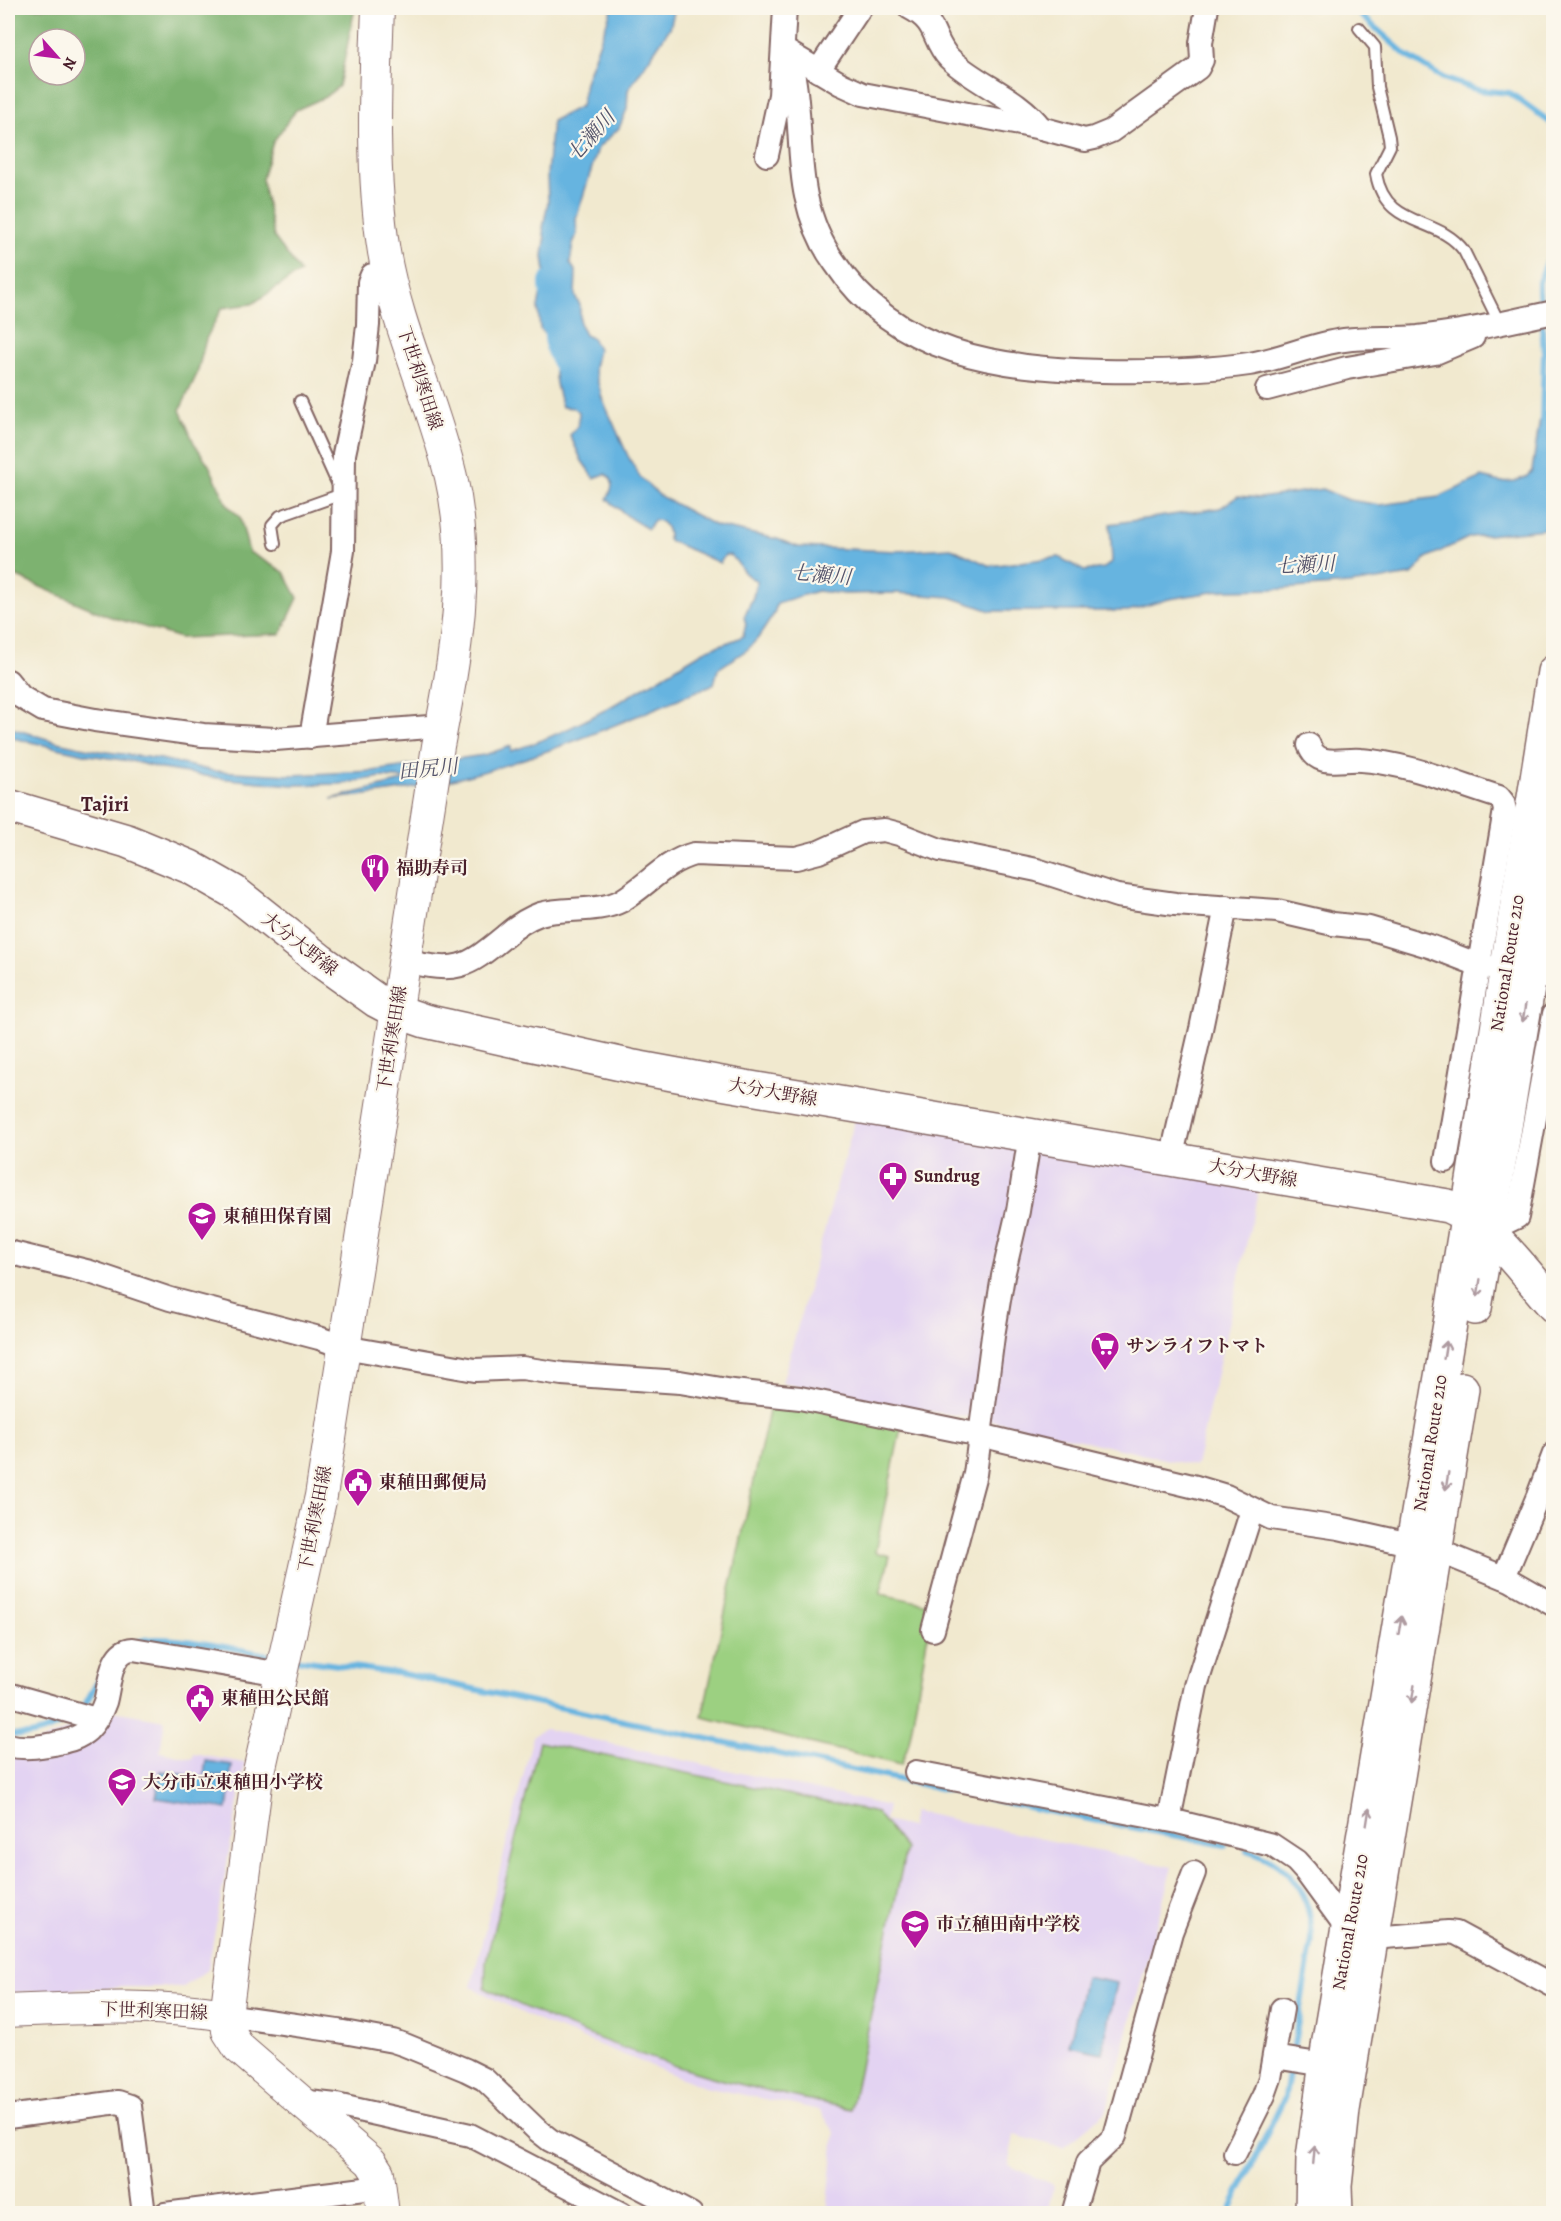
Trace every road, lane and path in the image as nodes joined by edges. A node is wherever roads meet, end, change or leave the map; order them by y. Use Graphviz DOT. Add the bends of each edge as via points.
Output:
graph roads {
  1 [pos="378,8"];
  2 [pos="785,8"];
  3 [pos="860,8"];
  4 [pos="910,8"];
  5 [pos="1207,8"];
  6 [pos="1359,28"];
  7 [pos="784,50"];
  8 [pos="818,71"];
  9 [pos="1041,128"];
  10 [pos="767,155"];
  11 [pos="388,272"];
  12 [pos="1554,312"];
  13 [pos="1494,326"];
  14 [pos="1268,389"];
  15 [pos="300,401"];
  16 [pos="342,494"];
  17 [pos="275,544"];
  18 [pos="1554,672"];
  19 [pos="8,681"];
  20 [pos="440,736"];
  21 [pos="311,737"];
  22 [pos="1309,745"];
  23 [pos="8,806"];
  24 [pos="1554,831"];
  25 [pos="1226,907"];
  26 [pos="405,961"];
  27 [pos="1517,972"];
  28 [pos="396,1011"];
  29 [pos="1554,1014"];
  30 [pos="1030,1135"];
  31 [pos="1171,1159"];
  32 [pos="1446,1161"];
  33 [pos="1477,1223"];
  34 [pos="8,1252"];
  35 [pos="1554,1306"];
  36 [pos="344,1347"];
  37 [pos="980,1435"];
  38 [pos="1552,1466"];
  39 [pos="1252,1510"];
  40 [pos="1425,1547"];
  41 [pos="1504,1577"];
  42 [pos="1554,1605"];
  43 [pos="933,1630"];
  44 [pos="281,1674"];
  45 [pos="8,1694"];
  46 [pos="96,1719"];
  47 [pos="8,1745"];
  48 [pos="916,1772"];
  49 [pos="1169,1820"];
  50 [pos="1194,1873"];
  51 [pos="1361,1935"];
  52 [pos="1554,1986"];
  53 [pos="1282,2008"];
  54 [pos="8,2011"];
  55 [pos="226,2015"];
  56 [pos="1298,2061"];
  57 [pos="300,2101"];
  58 [pos="8,2117"];
  59 [pos="1234,2153"];
  60 [pos="382,2200"];
  61 [pos="144,2214"];
  62 [pos="165,2214"];
  63 [pos="622,2214"];
  64 [pos="691,2214"];
  65 [pos="1073,2214"];
  66 [pos="1312,2214"];
  67 [pos="1336,2214"];
  1 -- 11 [label="main road, 下世利寒田線" via="375,162"];
  2 -- 7 [label="street"];
  3 -- 8 [label="street"];
  4 -- 9 [label="street" via="924,16 952,60 1016,103"];
  5 -- 9 [label="street" via="1202,60 1193,73 1111,131 1094,138 1074,138"];
  6 -- 13 [label="lane" via="1376,47 1377,87 1389,137 1390,146 1376,174 1383,196 1410,219 1457,242"];
  7 -- 8 [label="street"];
  7 -- 10 [label="street" via="780,95"];
  7 -- 13 [label="street" via="794,76 805,195 823,244 869,303 911,333 942,347 974,358 1025,367 1164,371 1265,361 1347,339 1416,337"];
  8 -- 9 [label="street" via="874,97"];
  11 -- 16 [label="street" via="372,275 369,282 366,341 344,454"];
  11 -- 20 [label="main road, 下世利寒田線" via="446,456 458,513 459,628"];
  12 -- 13 [label="street"];
  13 -- 14 [label="street" via="1435,353 1347,368"];
  15 -- 16 [label="lane"];
  16 -- 17 [label="lane" via="280,516 272,525"];
  16 -- 21 [label="street" via="343,551"];
  18 -- 27 [label="main road, National Route 210"];
  19 -- 21 [label="street" via="26,700 55,713 232,738"];
  20 -- 21 [label="street"];
  20 -- 26 [label="main road, 下世利寒田線"];
  22 -- 27 [label="street" via="1312,754 1330,761 1392,765 1499,796 1505,810"];
  23 -- 28 [label="main road, 大分大野線" via="156,851 213,879 359,989"];
  24 -- 27 [label="main road, National Route 210"];
  25 -- 26 [label="street" via="1117,896 1037,870 951,853 899,834 874,830 796,858 701,854 684,857 620,901 600,908 554,911 532,917 466,965 436,967"];
  25 -- 27 [label="street" via="1277,911 1377,930"];
  25 -- 31 [label="street"];
  26 -- 28 [label="main road, 下世利寒田線"];
  27 -- 32 [label="street"];
  27 -- 33 [label="main road, National Route 210"];
  28 -- 30 [label="main road, 大分大野線" via="442,1026 634,1067"];
  28 -- 36 [label="main road, 下世利寒田線"];
  29 -- 33 [label="street" via="1517,1217"];
  30 -- 31 [label="main road, 大分大野線"];
  30 -- 37 [label="street" via="1003,1276"];
  31 -- 33 [label="main road, 大分大野線" via="1448,1206"];
  33 -- 35 [label="main road, 大分大野線"];
  33 -- 40 [label="main road, National Route 210"];
  34 -- 36 [label="street" via="90,1272 170,1299"];
  36 -- 37 [label="street" via="475,1370 522,1368 784,1396"];
  36 -- 44 [label="main road, 下世利寒田線" via="321,1497"];
  37 -- 39 [label="street" via="1196,1487 1226,1496"];
  37 -- 43 [label="street" via="975,1474"];
  38 -- 41 [label="street"];
  39 -- 40 [label="street" via="1281,1521 1339,1528"];
  39 -- 49 [label="street" via="1196,1686"];
  40 -- 41 [label="street"];
  40 -- 51 [label="main road, National Route 210"];
  41 -- 42 [label="street"];
  44 -- 46 [label="street" via="125,1649 118,1655"];
  44 -- 55 [label="main road, 下世利寒田線" via="256,1785"];
  45 -- 46 [label="street"];
  46 -- 47 [label="street" via="82,1734 67,1741 31,1748"];
  48 -- 49 [label="street"];
  49 -- 51 [label="street" via="1258,1841 1284,1853 1296,1861"];
  50 -- 65 [label="street" via="1171,1932 1116,2132 1088,2162"];
  51 -- 52 [label="street" via="1456,1933"];
  51 -- 56 [label="main road, National Route 210"];
  51 -- 67 [label="main road, National Route 210" via="1335,2186"];
  53 -- 56 [label="street"];
  54 -- 55 [label="main road, 下世利寒田線" via="157,2008"];
  55 -- 57 [label="main road" via="228,2031 239,2048"];
  55 -- 64 [label="street" via="393,2041 466,2070 484,2079 550,2140"];
  56 -- 59 [label="street" via="1264,2095"];
  66 -- 56 [label="main road, National Route 210, one-way" via="1313,2158"];
  57 -- 60 [label="main road" via="371,2162 378,2172"];
  57 -- 63 [label="street" via="336,2105 470,2135"];
  58 -- 61 [label="street" via="118,2102 130,2106"];
  60 -- 62 [label="street"];
}
